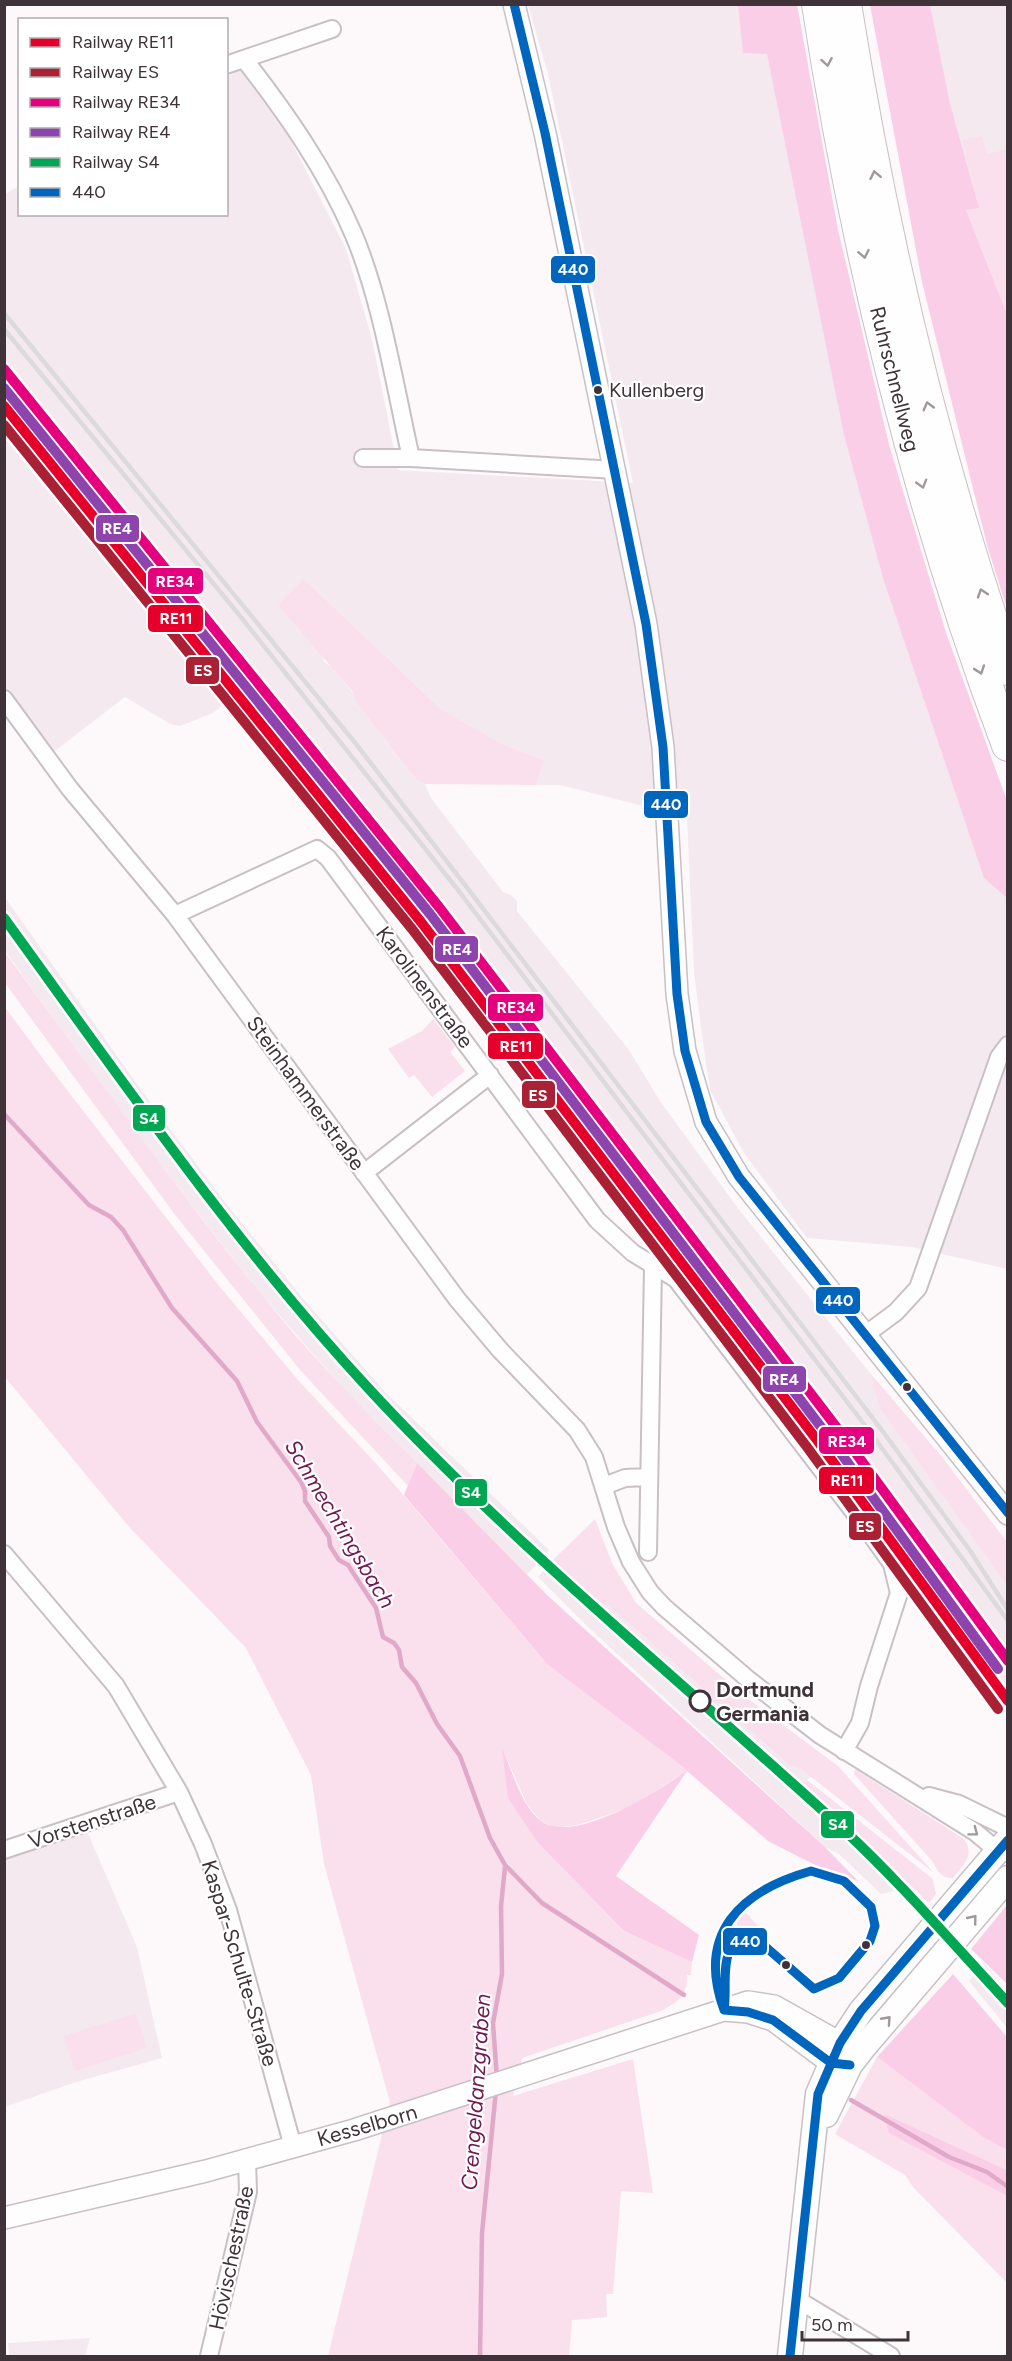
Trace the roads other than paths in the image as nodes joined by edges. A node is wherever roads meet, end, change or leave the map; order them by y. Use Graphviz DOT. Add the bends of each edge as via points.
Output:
graph roads {
  1 [pos="514,4"];
  2 [pos="818,4"];
  3 [pos="845,4"];
  4 [pos="332,29"];
  5 [pos="244,59"];
  6 [pos="228,64"];
  7 [pos="363,458"];
  8 [pos="411,458"];
  9 [pos="616,470"];
  10 [pos="1008,669"];
  11 [pos="4,699"];
  12 [pos="1008,745"];
  13 [pos="175,915"];
  14 [pos="1008,1045"];
  15 [pos="490,1075"];
  16 [pos="364,1173"];
  17 [pos="653,1266"];
  18 [pos="865,1335"];
  19 [pos="648,1477"];
  20 [pos="604,1486"];
  21 [pos="1008,1514"];
  22 [pos="648,1552"];
  23 [pos="4,1554"];
  24 [pos="844,1751"];
  25 [pos="179,1792"];
  26 [pos="914,1792"];
  27 [pos="1008,1828"];
  28 [pos="1004,1848"];
  29 [pos="4,1850"];
  30 [pos="1008,1878"];
  31 [pos="840,2057"];
  32 [pos="293,2146"];
  33 [pos="247,2160"];
  34 [pos="4,2218"];
  35 [pos="795,2298"];
  36 [pos="209,2356"];
  37 [pos="790,2356"];
  38 [pos="891,2356"];
  1 -- 9 [label="street"];
  2 -- 12 [label="highway, Ruhrschnellweg, one-way" via="850,184 898,398 943,558"];
  10 -- 3 [label="highway, Ruhrschnellweg, one-way" via="963,532 915,354 875,177"];
  4 -- 5 [label="street"];
  5 -- 6 [label="street"];
  5 -- 8 [label="street" via="294,125 353,233 370,281"];
  7 -- 8 [label="street"];
  8 -- 9 [label="street"];
  9 -- 18 [label="street" via="656,686 667,794 677,994 683,1043 696,1095 721,1151 739,1177"];
  11 -- 13 [label="street, Steinhammerstraße" via="70,789"];
  13 -- 15 [label="street, Karolinenstraße" via="317,849 335,867"];
  13 -- 16 [label="street, Steinhammerstraße"];
  14 -- 18 [label="street" via="999,1058 918,1288 896,1312"];
  15 -- 16 [label="street"];
  15 -- 17 [label="street, Karolinenstraße" via="597,1220"];
  16 -- 20 [label="street, Steinhammerstraße" via="457,1299 577,1430 594,1457"];
  17 -- 19 [label="street"];
  17 -- 24 [label="street, Karolinenstraße" via="676,1279 892,1564 898,1584 897,1601 860,1723"];
  18 -- 21 [label="street"];
  19 -- 20 [label="street" via="625,1478"];
  19 -- 22 [label="street"];
  20 -- 24 [label="street, Steinhammerstraße" via="623,1546 650,1592 749,1680"];
  23 -- 25 [label="street, Kaspar-Schulte-Straße" via="116,1686"];
  24 -- 26 [label="street, Steinhammerstraße"];
  25 -- 29 [label="street, Vorstenstraße"];
  25 -- 32 [label="street, Kaspar-Schulte-Straße" via="228,1910"];
  26 -- 27 [label="street, Steinhammerstraße" via="958,1804"];
  26 -- 28 [label="street, Steinhammerstraße, one-way"];
  28 -- 31 [label="main road" via="861,2011"];
  31 -- 30 [label="main road, one-way"];
  31 -- 32 [label="street, Kesselborn" via="790,2014 761,2002 748,2002 477,2092"];
  31 -- 35 [label="main road" via="814,2142"];
  32 -- 33 [label="street, Kesselborn"];
  33 -- 34 [label="street, Kesselborn"];
  33 -- 36 [label="street, Hövischestraße" via="248,2192"];
  35 -- 37 [label="main road"];
  35 -- 38 [label="street"];
}
